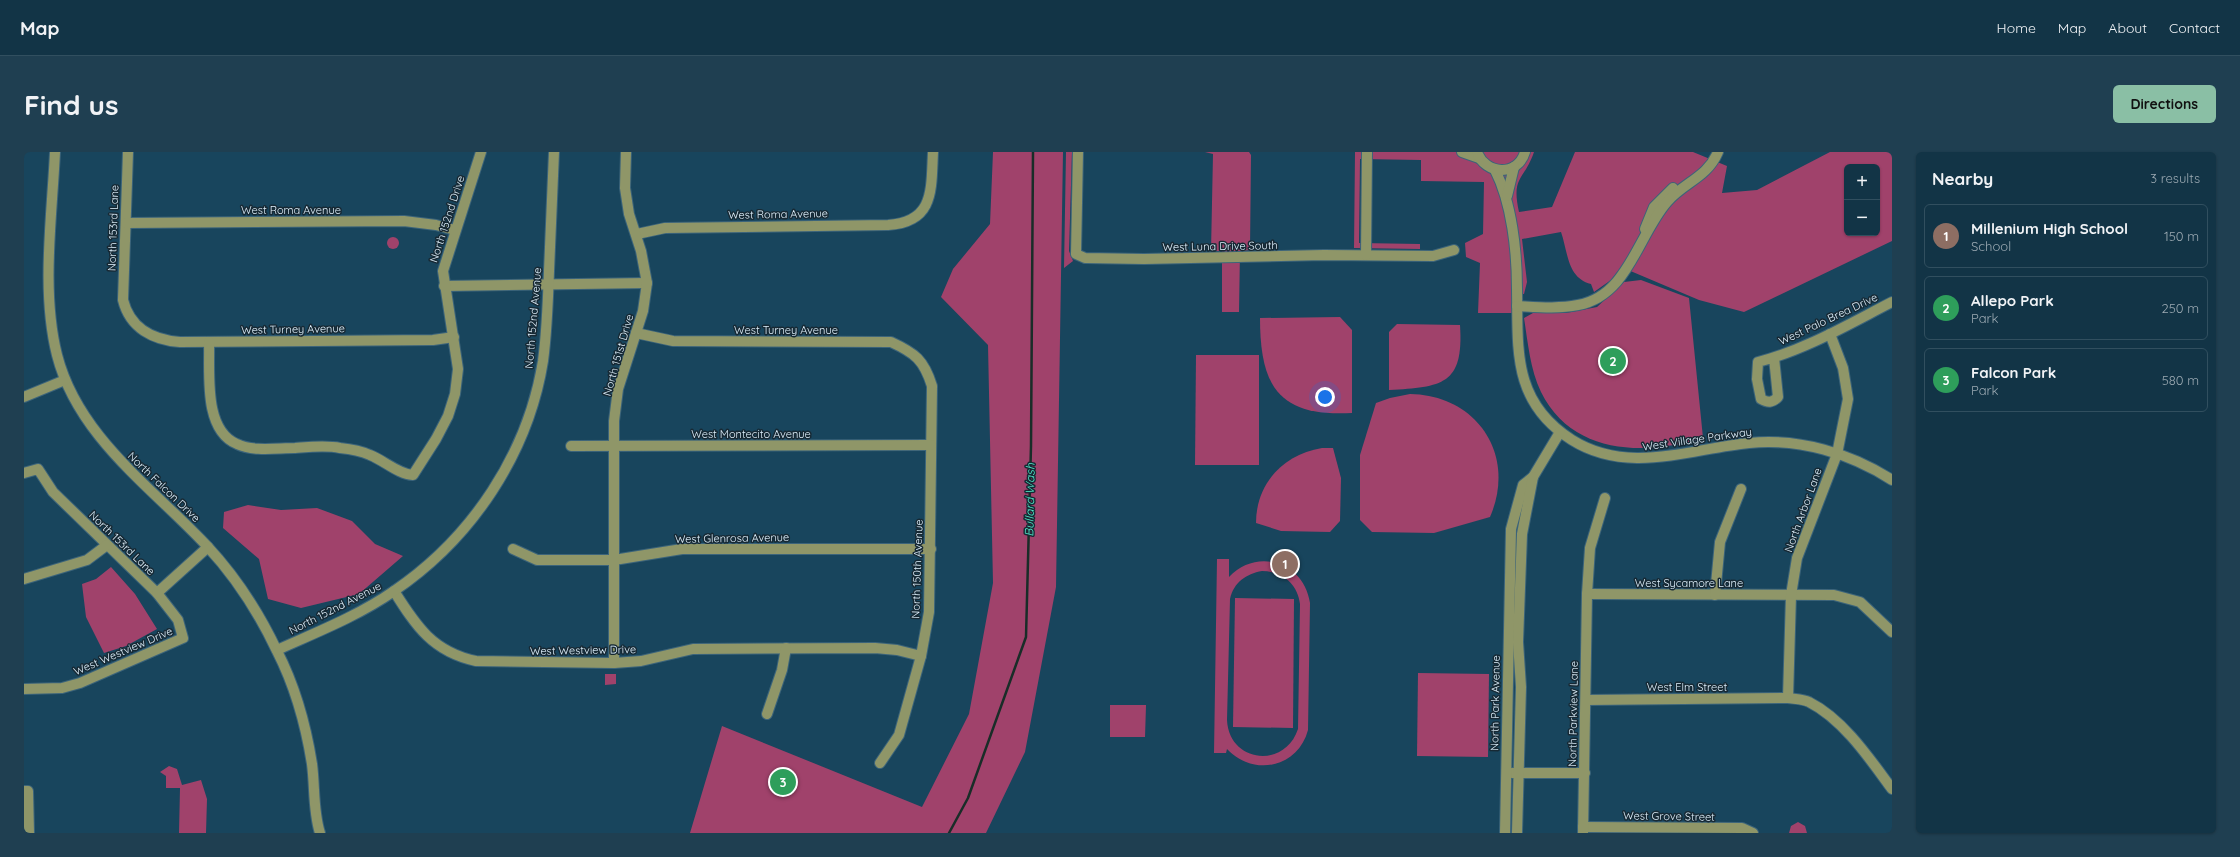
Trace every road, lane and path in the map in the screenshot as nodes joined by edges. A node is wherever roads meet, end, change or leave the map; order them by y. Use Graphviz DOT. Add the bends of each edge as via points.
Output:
graph roads {
  1 [pos="55,152"];
  2 [pos="128,152"];
  3 [pos="481,152"];
  4 [pos="554,152"];
  5 [pos="626,152"];
  6 [pos="933,152"];
  7 [pos="1078,152"];
  8 [pos="1367,152"];
  9 [pos="1462,152"];
  10 [pos="1525,152"];
  11 [pos="1718,152"];
  12 [pos="1478,155"];
  13 [pos="1514,167"];
  14 [pos="1495,170"];
  15 [pos="1507,198"];
  16 [pos="126,224"];
  17 [pos="455,230"];
  18 [pos="637,234"];
  19 [pos="1454,250"];
  20 [pos="1366,255"];
  21 [pos="647,284"];
  22 [pos="548,285"];
  23 [pos="444,286"];
  24 [pos="1892,302"];
  25 [pos="1517,306"];
  26 [pos="136,325"];
  27 [pos="636,333"];
  28 [pos="1830,334"];
  29 [pos="454,337"];
  30 [pos="209,342"];
  31 [pos="1774,358"];
  32 [pos="926,368"];
  33 [pos="65,380"];
  34 [pos="24,397"];
  35 [pos="1560,432"];
  36 [pos="931,445"];
  37 [pos="571,446"];
  38 [pos="614,446"];
  39 [pos="1836,454"];
  40 [pos="24,473"];
  41 [pos="1533,476"];
  42 [pos="1892,480"];
  43 [pos="1741,489"];
  44 [pos="1605,498"];
  45 [pos="107,544"];
  46 [pos="208,547"];
  47 [pos="514,549"];
  48 [pos="931,549"];
  49 [pos="614,560"];
  50 [pos="1510,572"];
  51 [pos="1521,573"];
  52 [pos="24,579"];
  53 [pos="394,591"];
  54 [pos="157,593"];
  55 [pos="1587,594"];
  56 [pos="1715,595"];
  57 [pos="1791,595"];
  58 [pos="1892,632"];
  59 [pos="183,638"];
  60 [pos="786,648"];
  61 [pos="277,650"];
  62 [pos="921,656"];
  63 [pos="614,663"];
  64 [pos="24,689"];
  65 [pos="1788,698"];
  66 [pos="1586,700"];
  67 [pos="767,714"];
  68 [pos="880,763"];
  69 [pos="1506,773"];
  70 [pos="1518,773"];
  71 [pos="1585,773"];
  72 [pos="1892,789"];
  73 [pos="26,791"];
  74 [pos="317,830"];
  75 [pos="1583,830"];
  76 [pos="29,833"];
  77 [pos="1505,833"];
  78 [pos="1517,833"];
  79 [pos="1753,833"];
  1 -- 33 [label="street, North Falcon Drive" via="49,296 54,340"];
  2 -- 16 [label="street, North 153rd Lane"];
  3 -- 17 [label="street, North 152nd Drive"];
  4 -- 22 [label="street, North 152nd Avenue"];
  5 -- 18 [label="street, North 151st Drive" via="625,188 629,214"];
  6 -- 18 [label="street, West Roma Avenue" via="928,204 909,222 888,225 664,228"];
  7 -- 20 [label="street, West Luna Drive South" via="1076,254 1085,258"];
  8 -- 20 [label="street"];
  9 -- 12 [label="street"];
  10 -- 13 [label="street"];
  11 -- 25 [label="street" via="1708,170 1692,181 1670,190 1645,224 1644,235 1620,278 1609,290 1587,303 1571,306"];
  12 -- 14 [label="street" via="1488,168"];
  13 -- 14 [label="street" via="1502,171"];
  13 -- 15 [label="street, West Village Parkway"];
  14 -- 15 [label="street, West Village Parkway"];
  15 -- 25 [label="street, West Village Parkway" via="1517,271"];
  16 -- 17 [label="street, West Roma Avenue" via="404,221"];
  16 -- 26 [label="street, North 153rd Lane" via="123,300 126,311"];
  17 -- 23 [label="street, North 152nd Drive" via="443,271"];
  18 -- 21 [label="street, North 151st Drive"];
  19 -- 20 [label="street, West Luna Drive South" via="1433,256"];
  21 -- 22 [label="street"];
  21 -- 27 [label="street, North 151st Drive" via="643,311"];
  22 -- 23 [label="street"];
  22 -- 53 [label="street, North 152nd Avenue" via="547,325 540,376 524,427 504,472 471,521 449,546 429,565"];
  23 -- 29 [label="street, North 152nd Drive"];
  24 -- 28 [label="street, West Palo Brea Drive"];
  25 -- 35 [label="street, West Village Parkway" via="1518,354 1522,377 1542,413"];
  26 -- 30 [label="street, West Turney Avenue" via="162,340"];
  27 -- 32 [label="street, West Turney Avenue" via="673,341 891,342 912,351"];
  27 -- 38 [label="street, North 151st Drive" via="618,389"];
  28 -- 31 [label="street, West Palo Brea Drive"];
  28 -- 39 [label="street, North Arbor Lane" via="1843,368 1848,399"];
  29 -- 30 [label="street, West Turney Avenue" via="433,340"];
  29 -- 30 [label="street, North 152nd Drive" via="458,369 455,394 448,416 413,475 402,474 394,466 369,454 339,447 253,448 237,444 223,434 214,419"];
  32 -- 36 [label="street, North 150th Avenue" via="932,386"];
  33 -- 34 [label="street"];
  33 -- 46 [label="street, North Falcon Drive" via="85,418 99,437"];
  35 -- 39 [label="street, West Village Parkway" via="1595,451 1634,459 1658,458 1760,442 1798,444"];
  35 -- 41 [label="street, North Park Avenue"];
  36 -- 38 [label="street, West Montecito Avenue"];
  36 -- 48 [label="street, North 150th Avenue"];
  37 -- 38 [label="street, West Montecito Avenue"];
  38 -- 49 [label="street, North 151st Drive"];
  39 -- 42 [label="street, West Village Parkway" via="1871,468"];
  39 -- 57 [label="street, North Arbor Lane" via="1797,558"];
  40 -- 45 [label="street, North 153rd Lane" via="38,469 53,492"];
  41 -- 50 [label="street, North Park Avenue" via="1523,485 1513,518"];
  41 -- 51 [label="street, North Park Avenue" via="1522,534"];
  43 -- 56 [label="street" via="1720,542"];
  44 -- 55 [label="street, North Parkview Lane" via="1590,548"];
  45 -- 52 [label="street" via="87,560"];
  45 -- 54 [label="street, North 153rd Lane"];
  46 -- 54 [label="street"];
  46 -- 61 [label="street, North Falcon Drive" via="247,598"];
  47 -- 49 [label="street, West Glenrosa Avenue" via="537,560"];
  48 -- 49 [label="street, West Glenrosa Avenue" via="682,549"];
  48 -- 62 [label="street, North 150th Avenue" via="929,612"];
  49 -- 63 [label="street, North 151st Drive"];
  50 -- 51 [label="street"];
  50 -- 69 [label="street, North Park Avenue"];
  51 -- 70 [label="street, North Park Avenue"];
  53 -- 61 [label="street, North 152nd Avenue" via="340,622"];
  53 -- 63 [label="street, West Westview Drive" via="428,637 441,649 464,659 488,662"];
  54 -- 59 [label="street, North 153rd Lane" via="178,620"];
  55 -- 56 [label="street, West Sycamore Lane"];
  55 -- 66 [label="street, North Parkview Lane"];
  56 -- 57 [label="street, West Sycamore Lane"];
  57 -- 58 [label="street, West Sycamore Lane" via="1834,595 1860,602"];
  57 -- 65 [label="street, North Arbor Lane"];
  59 -- 64 [label="street, West Westview Drive" via="80,684 62,688"];
  60 -- 62 [label="street, West Westview Drive" via="887,648"];
  60 -- 63 [label="street, West Westview Drive" via="693,649 641,661"];
  60 -- 67 [label="street" via="782,670"];
  61 -- 74 [label="street, North Falcon Drive" via="295,694 307,739"];
  62 -- 68 [label="street, North 150th Avenue" via="899,734"];
  65 -- 66 [label="street, West Elm Street"];
  65 -- 72 [label="street, West Elm Street" via="1808,701 1828,714 1864,750"];
  66 -- 71 [label="street, North Parkview Lane"];
  69 -- 70 [label="street"];
  69 -- 77 [label="street, North Park Avenue"];
  70 -- 71 [label="street"];
  70 -- 78 [label="street, North Park Avenue"];
  71 -- 75 [label="street, North Parkview Lane"];
  73 -- 76 [label="street"];
  75 -- 79 [label="street, West Grove Street" via="1742,828"];
}
